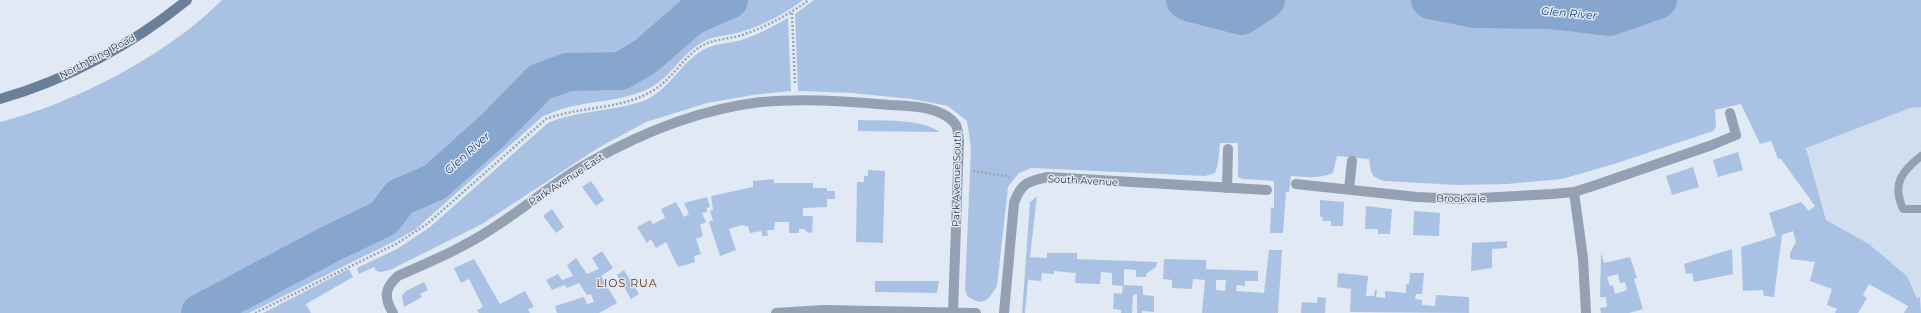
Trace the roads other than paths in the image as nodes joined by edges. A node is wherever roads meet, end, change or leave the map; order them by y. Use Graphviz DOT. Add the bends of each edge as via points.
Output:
graph roads {
  1 [pos="187,0"];
  2 [pos="0,98"];
  3 [pos="859,102"];
  4 [pos="1730,112"];
  5 [pos="1228,149"];
  6 [pos="1921,156"];
  7 [pos="1352,161"];
  8 [pos="1296,184"];
  9 [pos="1227,188"];
  10 [pos="1349,189"];
  11 [pos="1267,190"];
  12 [pos="1574,192"];
  13 [pos="1921,209"];
  14 [pos="797,312"];
  15 [pos="953,312"];
  16 [pos="393,313"];
  17 [pos="776,313"];
  18 [pos="976,313"];
  19 [pos="1004,313"];
  20 [pos="1586,313"];
  1 -- 2 [label="main road, North Ring Road" via="146,30 104,55 46,83"];
  3 -- 15 [label="street, Park Avenue South" via="940,112 957,126 959,140"];
  3 -- 16 [label="street, Park Avenue East" via="761,102 722,109 671,124 630,141 587,164 490,230 398,276 386,291 386,299"];
  4 -- 12 [label="street, Brookvale" via="1736,135"];
  5 -- 9 [label="street"];
  6 -- 13 [label="lane" via="1906,168 1899,183 1898,197 1903,209"];
  7 -- 10 [label="street"];
  8 -- 10 [label="street, Brookvale"];
  9 -- 11 [label="street, South Avenue"];
  9 -- 19 [label="street, South Avenue" via="1048,177 1032,180 1018,192 1014,203"];
  10 -- 12 [label="street, Brookvale" via="1462,199"];
  12 -- 20 [label="street" via="1583,258"];
  14 -- 15 [label="street"];
  14 -- 17 [label="street"];
  15 -- 18 [label="street"];
}
